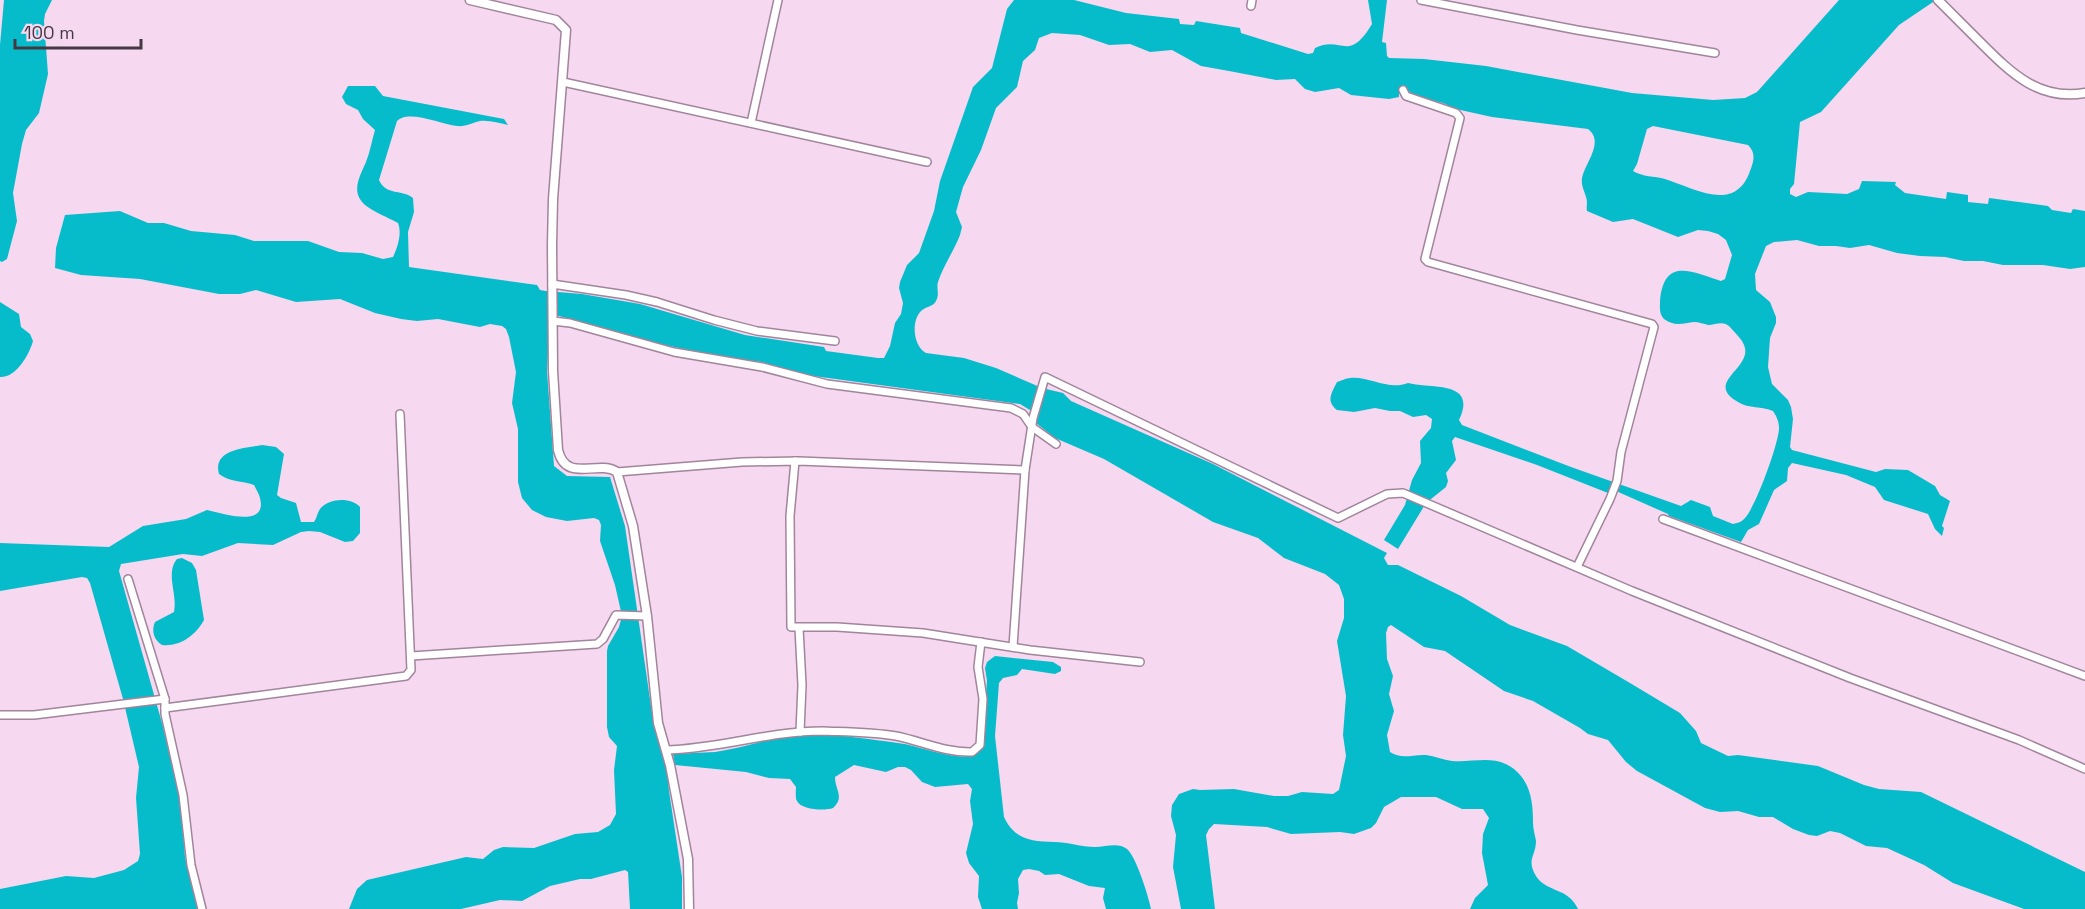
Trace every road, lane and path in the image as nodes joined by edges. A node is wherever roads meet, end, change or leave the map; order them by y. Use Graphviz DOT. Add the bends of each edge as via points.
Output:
graph roads {
  1 [pos="470,0"];
  2 [pos="778,0"];
  3 [pos="1421,0"];
  4 [pos="1939,1"];
  5 [pos="1715,53"];
  6 [pos="563,82"];
  7 [pos="1403,90"];
  8 [pos="2085,93"];
  9 [pos="752,123"];
  10 [pos="927,162"];
  11 [pos="552,285"];
  12 [pos="553,319"];
  13 [pos="835,341"];
  14 [pos="400,414"];
  15 [pos="1032,427"];
  16 [pos="1056,444"];
  17 [pos="795,461"];
  18 [pos="1025,470"];
  19 [pos="617,472"];
  20 [pos="1663,519"];
  21 [pos="1577,567"];
  22 [pos="128,579"];
  23 [pos="645,616"];
  24 [pos="799,628"];
  25 [pos="981,642"];
  26 [pos="1013,647"];
  27 [pos="411,656"];
  28 [pos="1140,662"];
  29 [pos="2085,676"];
  30 [pos="161,699"];
  31 [pos="165,708"];
  32 [pos="0,715"];
  33 [pos="800,732"];
  34 [pos="666,750"];
  35 [pos="2085,769"];
  36 [pos="202,909"];
  37 [pos="689,909"];
  1 -- 6 [label="street" via="562,24 566,33"];
  2 -- 9 [label="street"];
  3 -- 5 [label="street"];
  4 -- 8 [label="street" via="2010,72 2053,92"];
  6 -- 9 [label="street"];
  6 -- 11 [label="street" via="553,199"];
  7 -- 21 [label="street" via="1406,96 1456,113 1460,118 1425,259 1428,262 1547,293 1654,327 1617,481"];
  9 -- 10 [label="street"];
  11 -- 12 [label="street"];
  11 -- 13 [label="street" via="626,295 757,331"];
  12 -- 15 [label="street" via="684,354 762,367 827,384 1011,408 1023,414"];
  12 -- 19 [label="street" via="560,457 572,468"];
  14 -- 27 [label="street"];
  15 -- 16 [label="street"];
  15 -- 18 [label="street"];
  15 -- 21 [label="street" via="1045,377 1338,518 1387,494 1409,495"];
  17 -- 18 [label="street"];
  17 -- 19 [label="street"];
  17 -- 24 [label="street" via="790,516 791,627"];
  18 -- 26 [label="street"];
  19 -- 23 [label="street" via="633,526"];
  20 -- 29 [label="street"];
  21 -- 35 [label="street"];
  22 -- 30 [label="street"];
  23 -- 27 [label="street" via="616,615 597,644"];
  23 -- 34 [label="street" via="658,723"];
  24 -- 25 [label="street" via="881,629"];
  24 -- 33 [label="street"];
  25 -- 26 [label="street"];
  25 -- 33 [label="street" via="978,667 983,699 980,745 975,751 947,750 884,735"];
  26 -- 28 [label="street"];
  27 -- 31 [label="street" via="411,670 406,676"];
  30 -- 31 [label="street"];
  30 -- 32 [label="street" via="34,715"];
  31 -- 36 [label="street"];
  33 -- 34 [label="street" via="711,747"];
  34 -- 37 [label="street" via="688,859"];
}
